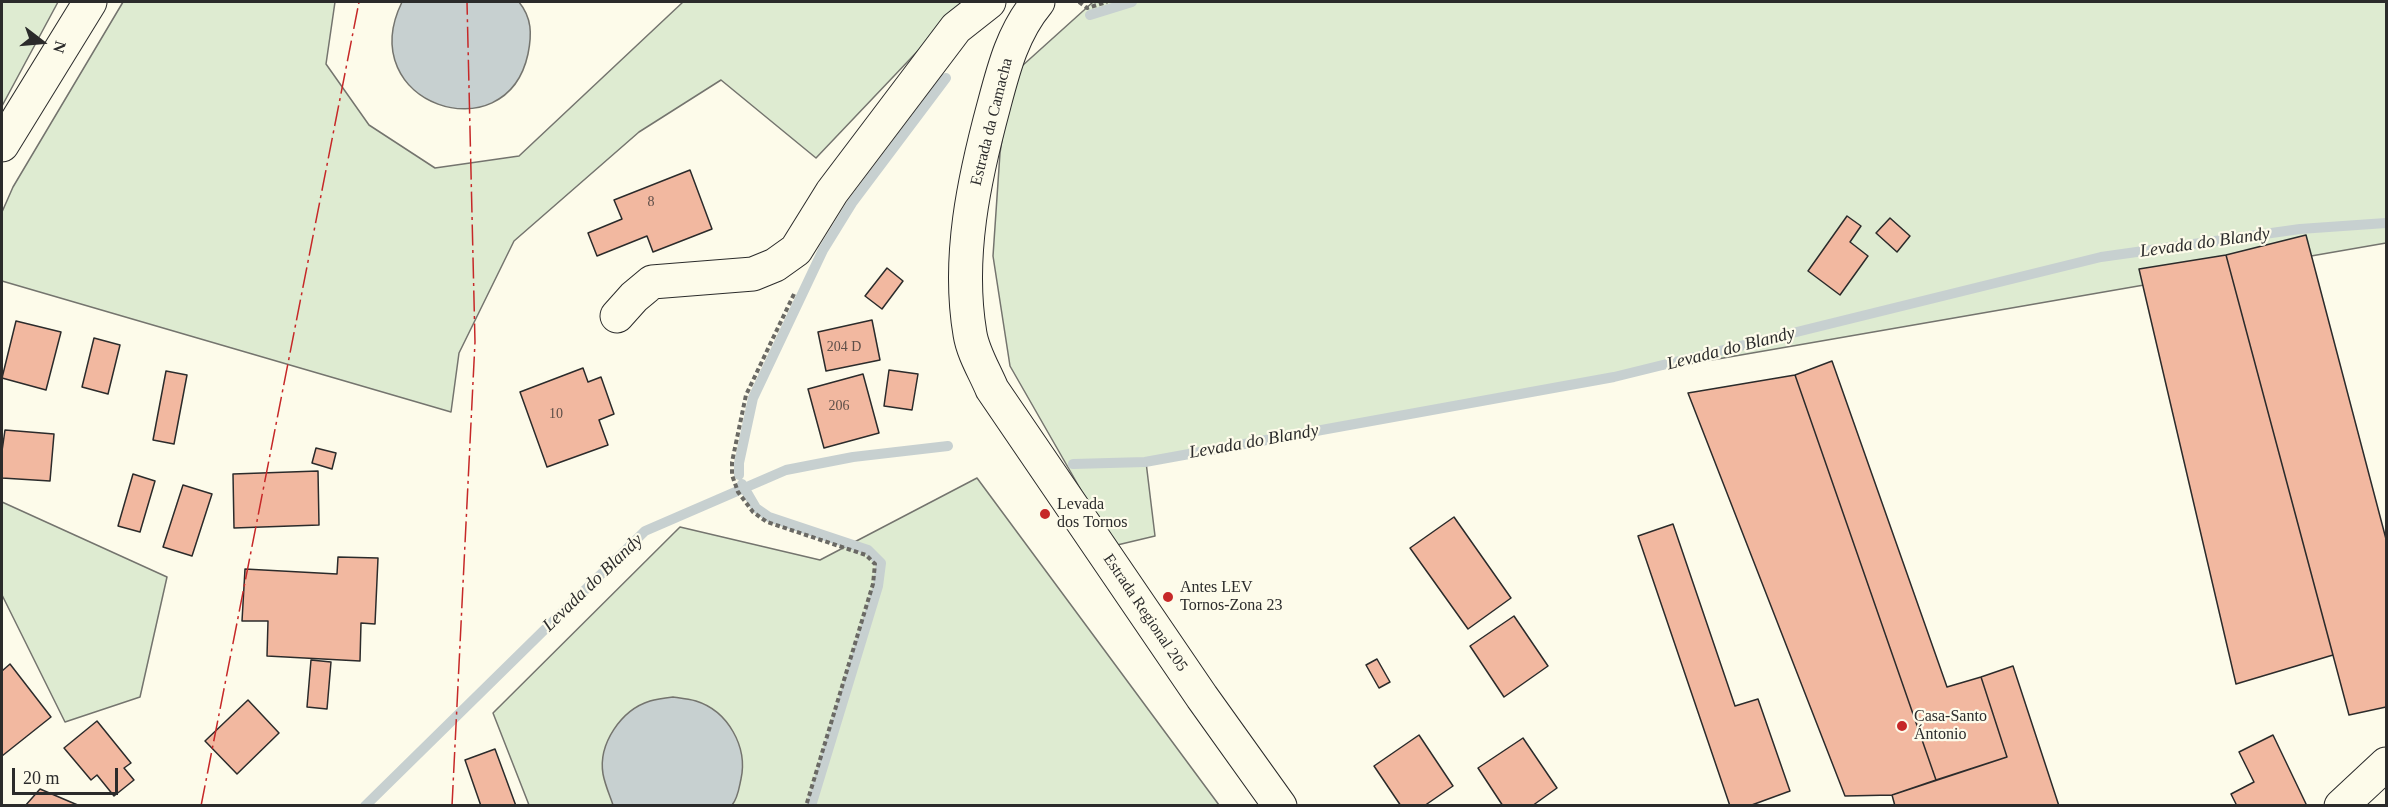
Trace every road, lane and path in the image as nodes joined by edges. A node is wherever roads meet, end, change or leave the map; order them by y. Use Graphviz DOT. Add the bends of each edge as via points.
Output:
graph roads {
  1 [pos="90,2"];
  2 [pos="989,2"];
  3 [pos="1038,2"];
  4 [pos="1079,2"];
  5 [pos="1107,2"];
  6 [pos="2,145"];
  7 [pos="796,250"];
  8 [pos="617,316"];
  9 [pos="992,389"];
  10 [pos="2386,764"];
  11 [pos="806,806"];
  12 [pos="1280,806"];
  13 [pos="2341,806"];
  1 -- 6 [label="main road"];
  2 -- 7 [label="main road" via="956,28 832,192"];
  3 -- 9 [label="main road, Estrada da Camacha" via="1025,17 1007,55 980,154 967,240 965,290 970,337"];
  4 -- 5 [label="path" via="1087,8"];
  7 -- 8 [label="main road" via="753,274 652,282"];
  7 -- 11 [label="path" via="802,278 746,395 732,475 738,492 766,522 866,555 875,564 873,584"];
  9 -- 12 [label="main road, Estrada Regional 205"];
  10 -- 13 [label="main road"];
}
